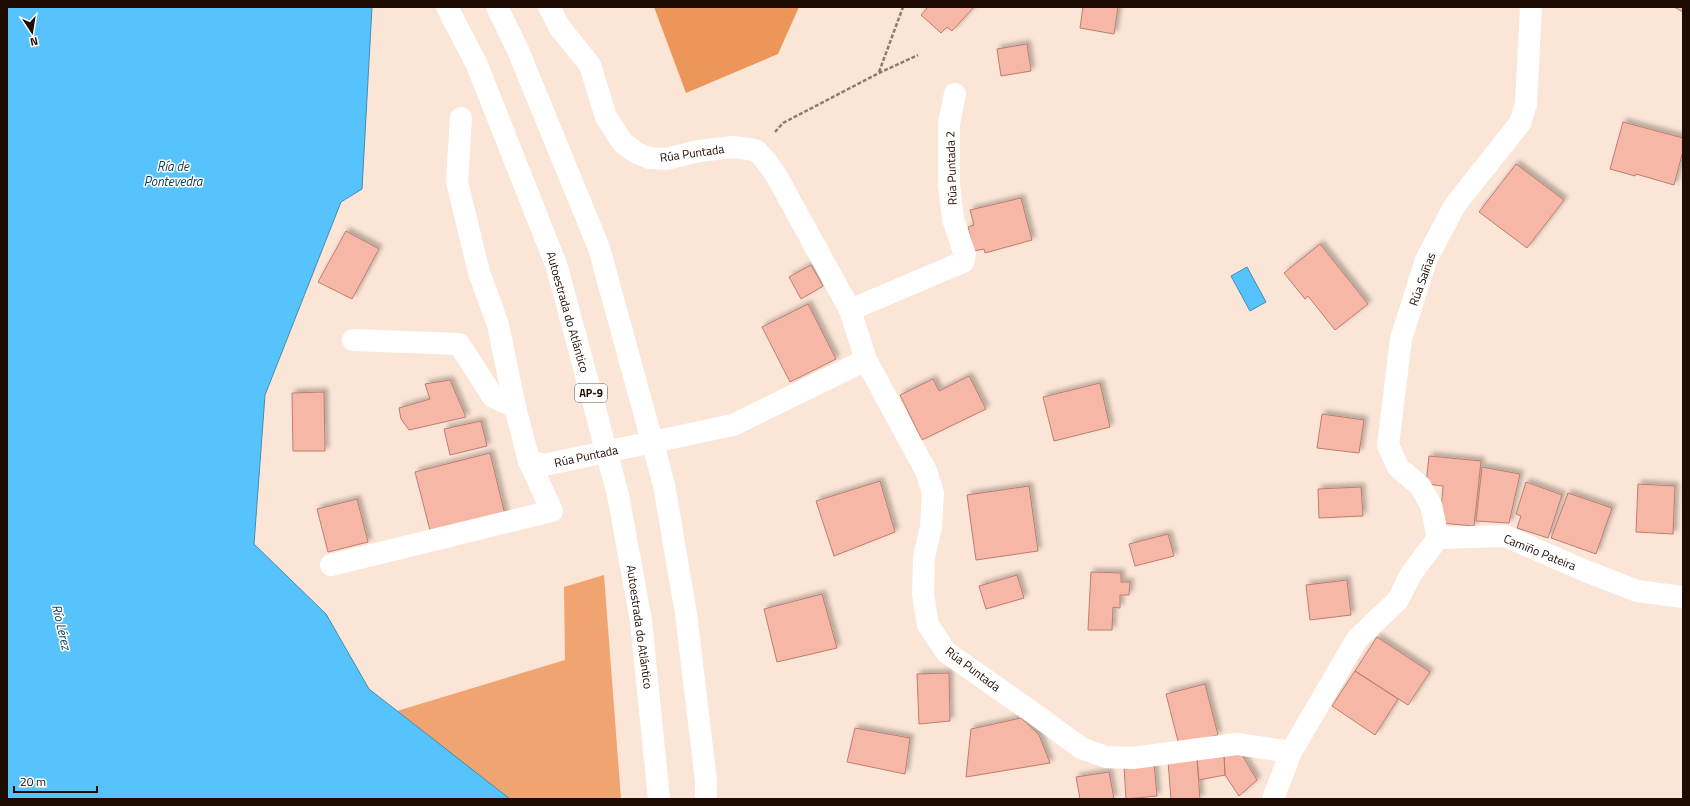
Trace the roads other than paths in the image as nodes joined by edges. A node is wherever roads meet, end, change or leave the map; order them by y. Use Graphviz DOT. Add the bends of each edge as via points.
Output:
graph roads {
  1 [pos="447,7"];
  2 [pos="497,7"];
  3 [pos="549,7"];
  4 [pos="1531,7"];
  5 [pos="955,94"];
  6 [pos="461,118"];
  7 [pos="850,310"];
  8 [pos="353,340"];
  9 [pos="866,360"];
  10 [pos="515,407"];
  11 [pos="536,463"];
  12 [pos="1438,538"];
  13 [pos="331,564"];
  14 [pos="1683,597"];
  15 [pos="1291,752"];
  16 [pos="707,793"];
  17 [pos="659,799"];
  18 [pos="1272,799"];
  1 -- 17 [label="main road, Autoestrada do Atlántico / AP-9" via="477,65 557,267 618,495 641,621"];
  2 -- 16 [label="main road" via="517,48 599,248 664,485 686,614"];
  3 -- 7 [label="main road, Rúa Puntada" via="560,28 590,65 606,117 622,142 635,152 649,158 666,159 699,151 733,147 757,151 776,175"];
  4 -- 12 [label="main road, Rúa Saíñas" via="1526,104 1520,123 1455,205 1426,260 1401,340 1388,445 1398,467 1420,486 1431,505"];
  5 -- 7 [label="main road, Rúa Puntada 2" via="949,123 949,185 953,219 965,255 963,262"];
  6 -- 10 [label="main road" via="457,182 479,272 498,325"];
  7 -- 9 [label="main road, Rúa Puntada"];
  8 -- 10 [label="main road" via="459,344 493,397"];
  9 -- 11 [label="main road, Rúa Puntada" via="733,425"];
  9 -- 15 [label="main road, Rúa Puntada" via="926,470 933,493 931,527 924,557 923,594 928,625 946,652 1081,748 1106,757 1133,758 1237,744"];
  10 -- 11 [label="main road"];
  11 -- 13 [label="main road" via="552,511"];
  12 -- 14 [label="main road, Camiño Pateira" via="1505,536 1637,591"];
  12 -- 15 [label="main road" via="1411,574 1398,600 1357,639"];
  15 -- 18 [label="main road"];
}
